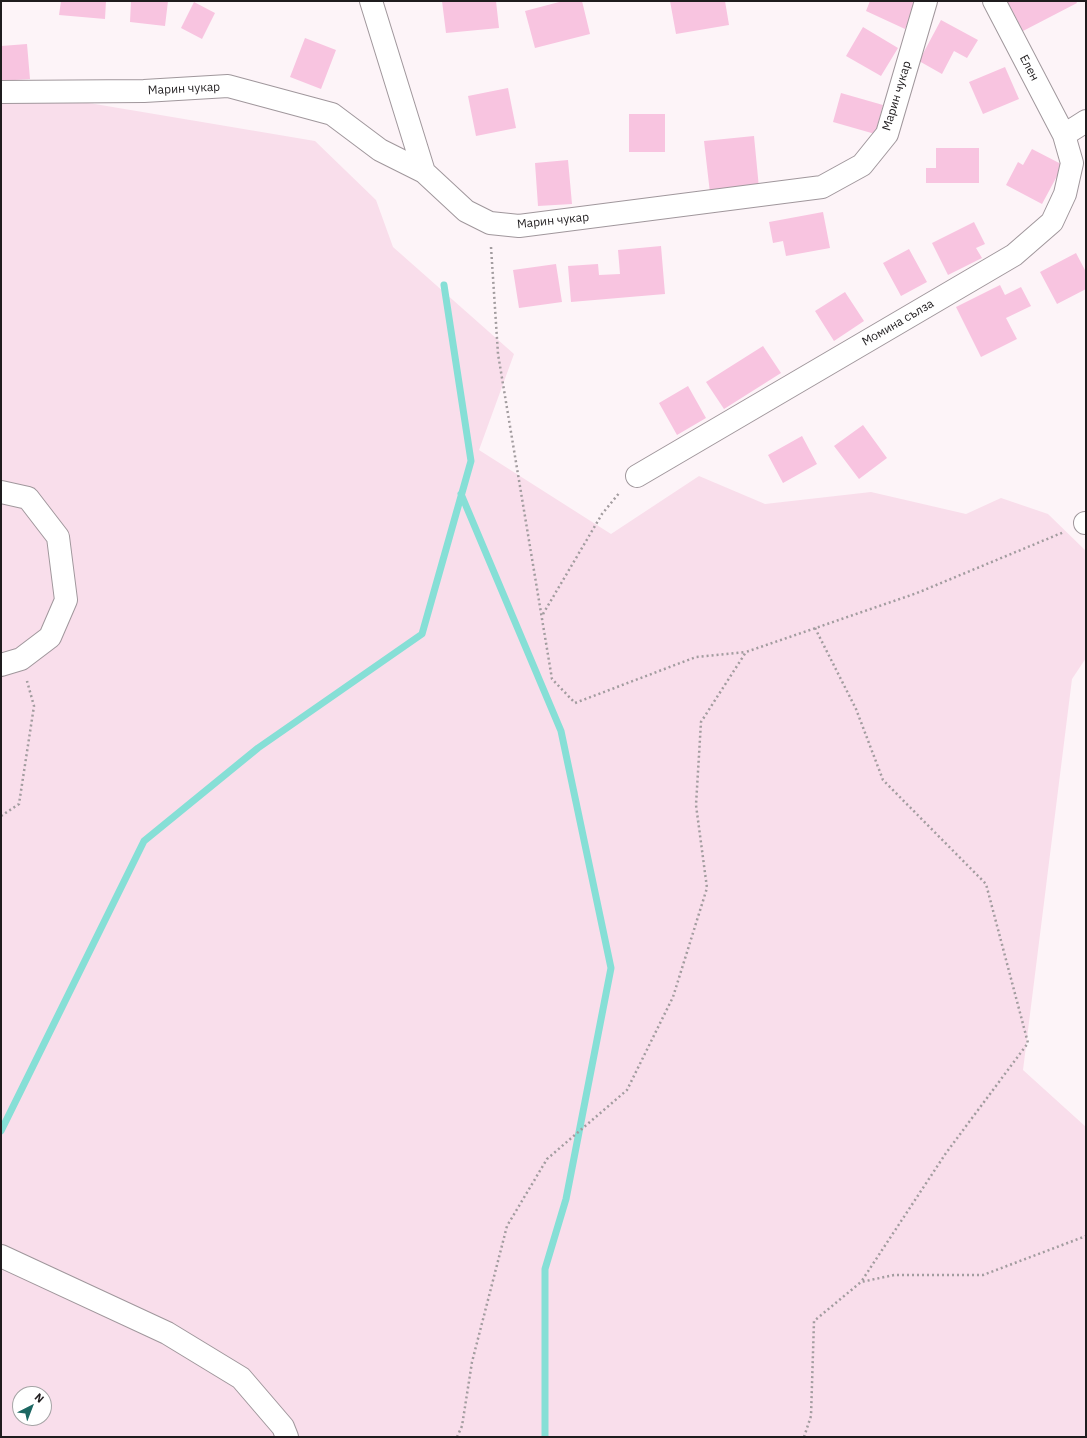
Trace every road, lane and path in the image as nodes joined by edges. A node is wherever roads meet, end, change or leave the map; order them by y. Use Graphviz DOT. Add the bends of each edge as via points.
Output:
graph roads {
  1 [pos="371,1"];
  2 [pos="926,1"];
  3 [pos="994,1"];
  4 [pos="1,92"];
  5 [pos="1086,121"];
  6 [pos="1064,135"];
  7 [pos="424,172"];
  8 [pos="490,223"];
  9 [pos="637,476"];
  10 [pos="1,492"];
  11 [pos="1086,523"];
  12 [pos="542,615"];
  13 [pos="815,628"];
  14 [pos="746,652"];
  15 [pos="11,662"];
  16 [pos="1,816"];
  17 [pos="1086,1236"];
  18 [pos="1,1256"];
  19 [pos="861,1282"];
  20 [pos="287,1437"];
  21 [pos="457,1437"];
  22 [pos="804,1437"];
  1 -- 7 [label="street"];
  2 -- 8 [label="street, Марин чукар" via="887,134 862,165 822,187 519,226"];
  3 -- 6 [label="street, Елен"];
  4 -- 7 [label="street, Марин чукар" via="144,91 228,86 332,114 380,150"];
  5 -- 6 [label="street"];
  6 -- 9 [label="street, Момина сълза" via="1072,163 1065,194 1052,222 1014,254"];
  7 -- 8 [label="street, Марин чукар" via="466,211"];
  8 -- 12 [label="path" via="498,354"];
  9 -- 12 [label="path" via="602,514"];
  10 -- 15 [label="street" via="28,498 58,537 66,600 50,637"];
  11 -- 13 [label="path" via="918,593"];
  12 -- 14 [label="path" via="552,680 575,703 696,657"];
  13 -- 14 [label="path"];
  13 -- 19 [label="path" via="856,709 883,780 986,884 1028,1043 946,1153"];
  14 -- 21 [label="path" via="701,722 696,805 707,888 673,997 627,1090 547,1159 507,1226 472,1362 462,1426"];
  15 -- 16 [label="path" via="34,706 19,804"];
  17 -- 19 [label="path" via="983,1275 894,1275"];
  18 -- 20 [label="street" via="167,1333 241,1378 283,1427"];
  19 -- 22 [label="path" via="814,1321 811,1416"];
}
